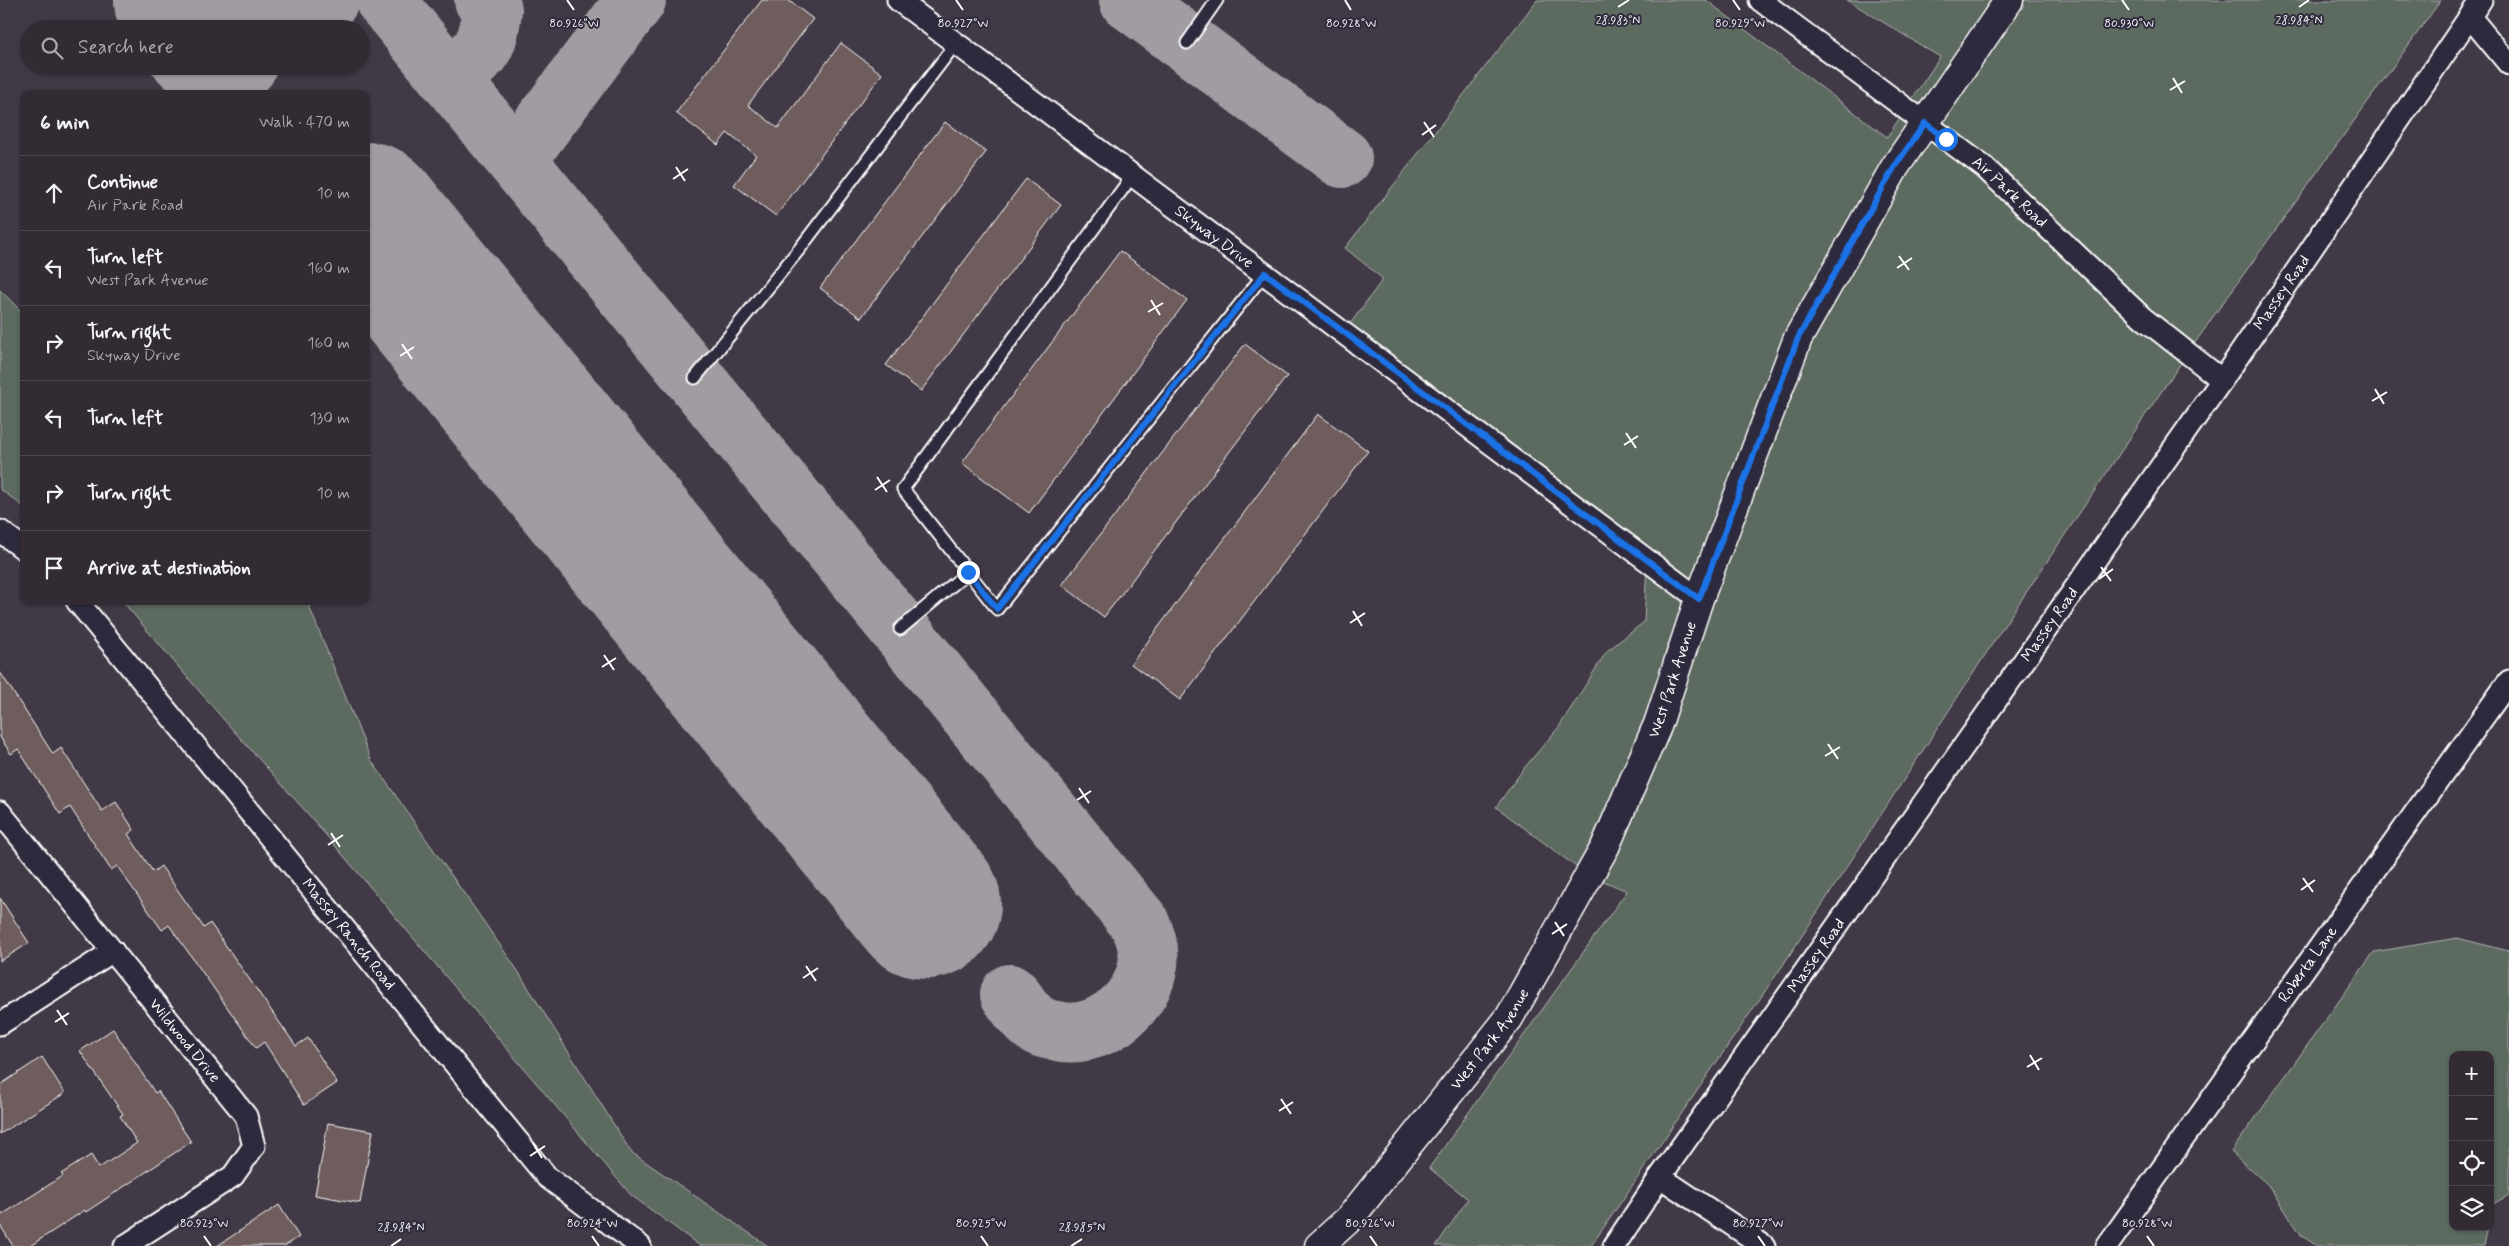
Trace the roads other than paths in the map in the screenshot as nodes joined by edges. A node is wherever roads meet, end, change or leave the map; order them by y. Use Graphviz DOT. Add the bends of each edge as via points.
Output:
graph roads {
  1 [pos="898,0"];
  2 [pos="1217,0"];
  3 [pos="1760,0"];
  4 [pos="2009,0"];
  5 [pos="2475,8"];
  6 [pos="956,43"];
  7 [pos="1187,43"];
  8 [pos="2509,64"];
  9 [pos="1925,123"];
  10 [pos="1133,175"];
  11 [pos="1265,273"];
  12 [pos="695,378"];
  13 [pos="2222,380"];
  14 [pos="0,531"];
  15 [pos="20,546"];
  16 [pos="968,572"];
  17 [pos="1699,599"];
  18 [pos="79,605"];
  19 [pos="900,629"];
  20 [pos="2509,681"];
  21 [pos="0,812"];
  22 [pos="113,951"];
  23 [pos="0,1024"];
  24 [pos="1660,1177"];
  25 [pos="125,1246"];
  26 [pos="640,1246"];
  27 [pos="1319,1246"];
  28 [pos="1614,1246"];
  29 [pos="1764,1246"];
  30 [pos="2107,1246"];
  1 -- 6 [label="street, Skyway Drive"];
  2 -- 7 [label="lane"];
  3 -- 9 [label="street, Air Park Road"];
  4 -- 9 [label="street, West Park Avenue"];
  5 -- 8 [label="street"];
  5 -- 13 [label="street, Massey Road"];
  6 -- 10 [label="street, Skyway Drive"];
  6 -- 12 [label="lane" via="801,247"];
  9 -- 13 [label="street, Air Park Road" via="1984,167 2143,318"];
  9 -- 17 [label="street, West Park Avenue" via="1895,166 1798,338"];
  10 -- 11 [label="street, Skyway Drive"];
  10 -- 16 [label="lane" via="903,489"];
  11 -- 16 [label="lane" via="997,609"];
  11 -- 17 [label="street, Skyway Drive"];
  13 -- 24 [label="street, Massey Road"];
  14 -- 15 [label="street"];
  16 -- 19 [label="lane"];
  17 -- 27 [label="street, West Park Avenue" via="1658,724 1605,847 1509,1018 1350,1218"];
  18 -- 26 [label="street, Massey Ranch Road" via="548,1176"];
  20 -- 30 [label="street, Roberta Lane"];
  21 -- 22 [label="street, Wildwood Drive"];
  22 -- 23 [label="street"];
  22 -- 25 [label="street, Wildwood Drive" via="246,1116 254,1146 233,1176"];
  24 -- 28 [label="street, Massey Road"];
  24 -- 29 [label="street"];
}
